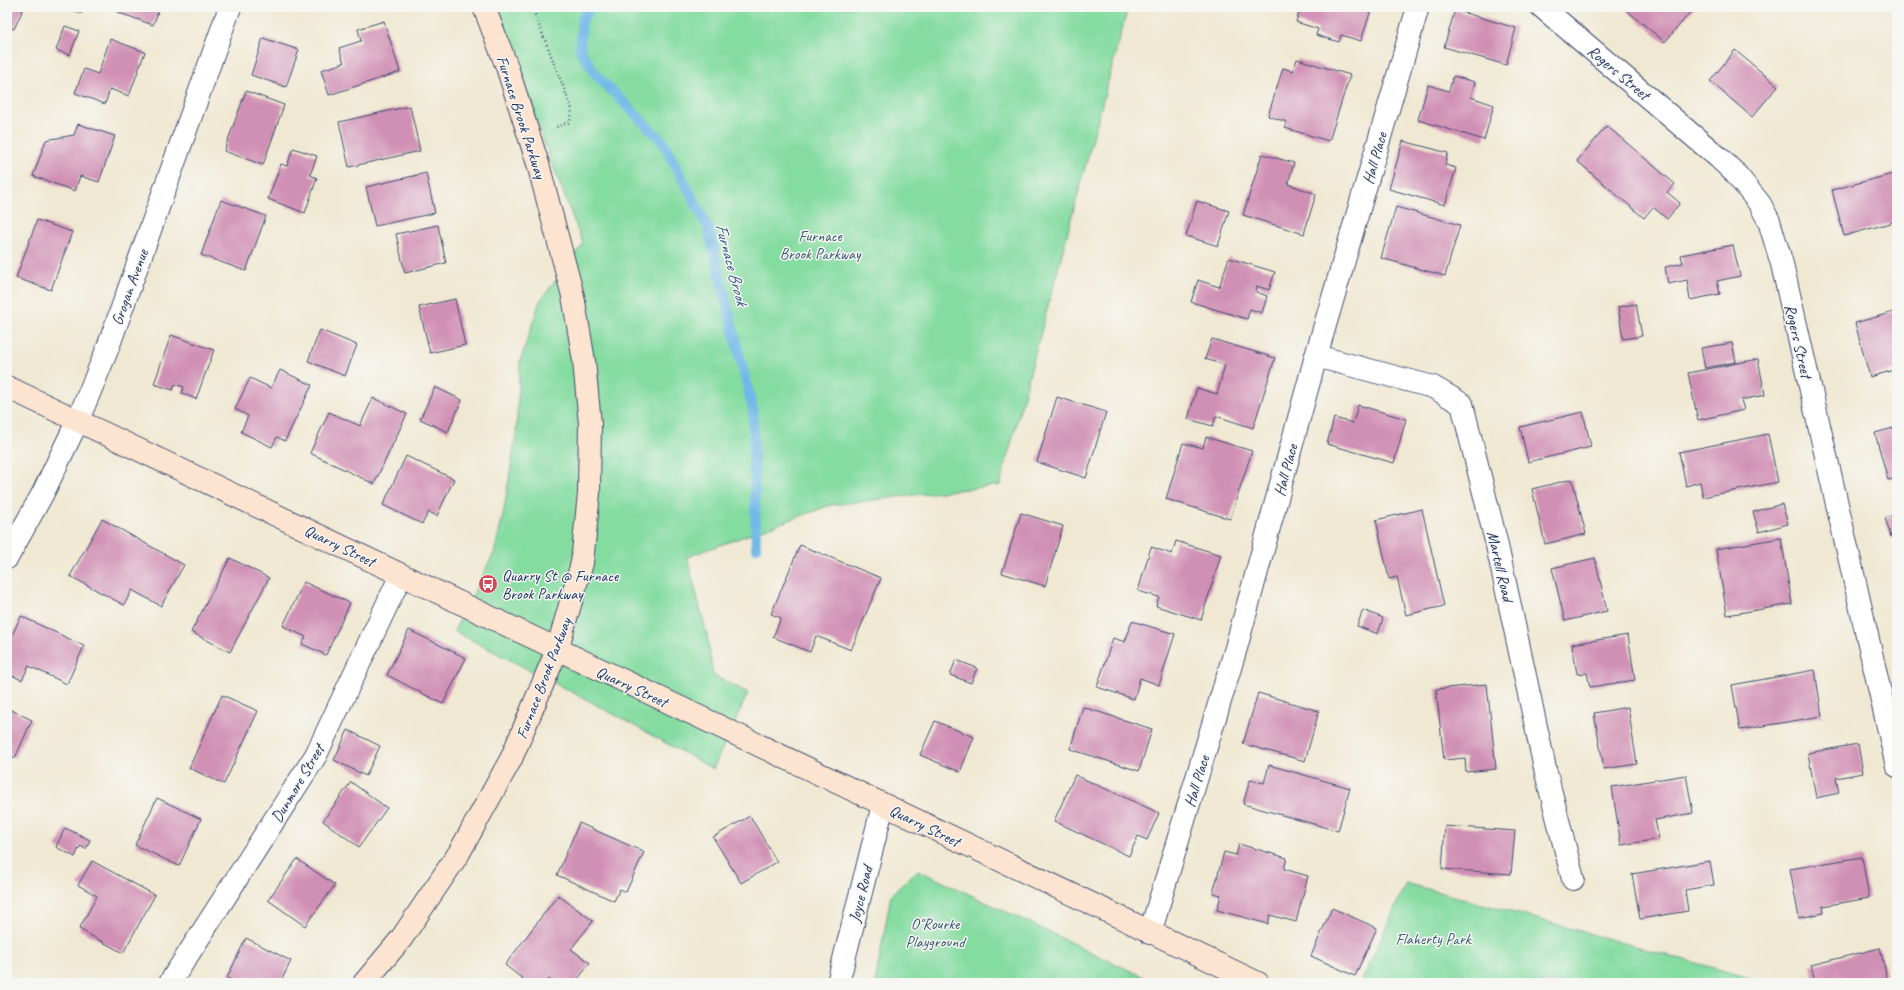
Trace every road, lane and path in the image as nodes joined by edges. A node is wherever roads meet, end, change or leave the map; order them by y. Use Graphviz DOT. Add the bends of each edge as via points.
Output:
graph roads {
  1 [pos="230,7"];
  2 [pos="484,7"];
  3 [pos="532,7"];
  4 [pos="1418,7"];
  5 [pos="1542,7"];
  6 [pos="529,137"];
  7 [pos="1316,356"];
  8 [pos="7,388"];
  9 [pos="78,420"];
  10 [pos="7,558"];
  11 [pos="401,575"];
  12 [pos="557,650"];
  13 [pos="1897,766"];
  14 [pos="883,805"];
  15 [pos="1573,879"];
  16 [pos="1150,932"];
  17 [pos="171,981"];
  18 [pos="364,983"];
  19 [pos="838,983"];
  20 [pos="1258,983"];
  1 -- 9 [label="street, Grogan Avenue" via="107,350"];
  2 -- 6 [label="main road, Furnace Brook Parkway" via="507,67"];
  3 -- 6 [label="path" via="572,109 570,122"];
  4 -- 7 [label="street, Hall Place"];
  5 -- 13 [label="street, Rogers Street" via="1718,156 1749,190 1768,221 1782,264"];
  6 -- 12 [label="main road, Furnace Brook Parkway" via="552,212 573,296 584,361 590,424 589,493 582,563"];
  7 -- 15 [label="street, Martell Road" via="1433,387 1462,404"];
  7 -- 16 [label="street, Hall Place" via="1236,648"];
  8 -- 9 [label="main road, Quarry Street"];
  9 -- 10 [label="street, Grogan Avenue" via="43,493"];
  9 -- 11 [label="main road, Quarry Street"];
  11 -- 12 [label="main road, Quarry Street"];
  11 -- 17 [label="street, Dunmore Street" via="316,755"];
  12 -- 14 [label="main road, Quarry Street"];
  12 -- 18 [label="main road, Furnace Brook Parkway" via="511,759 459,853 401,939"];
  14 -- 16 [label="main road, Quarry Street"];
  14 -- 19 [label="street, Joyce Road"];
  16 -- 20 [label="main road, Quarry Street"];
}
